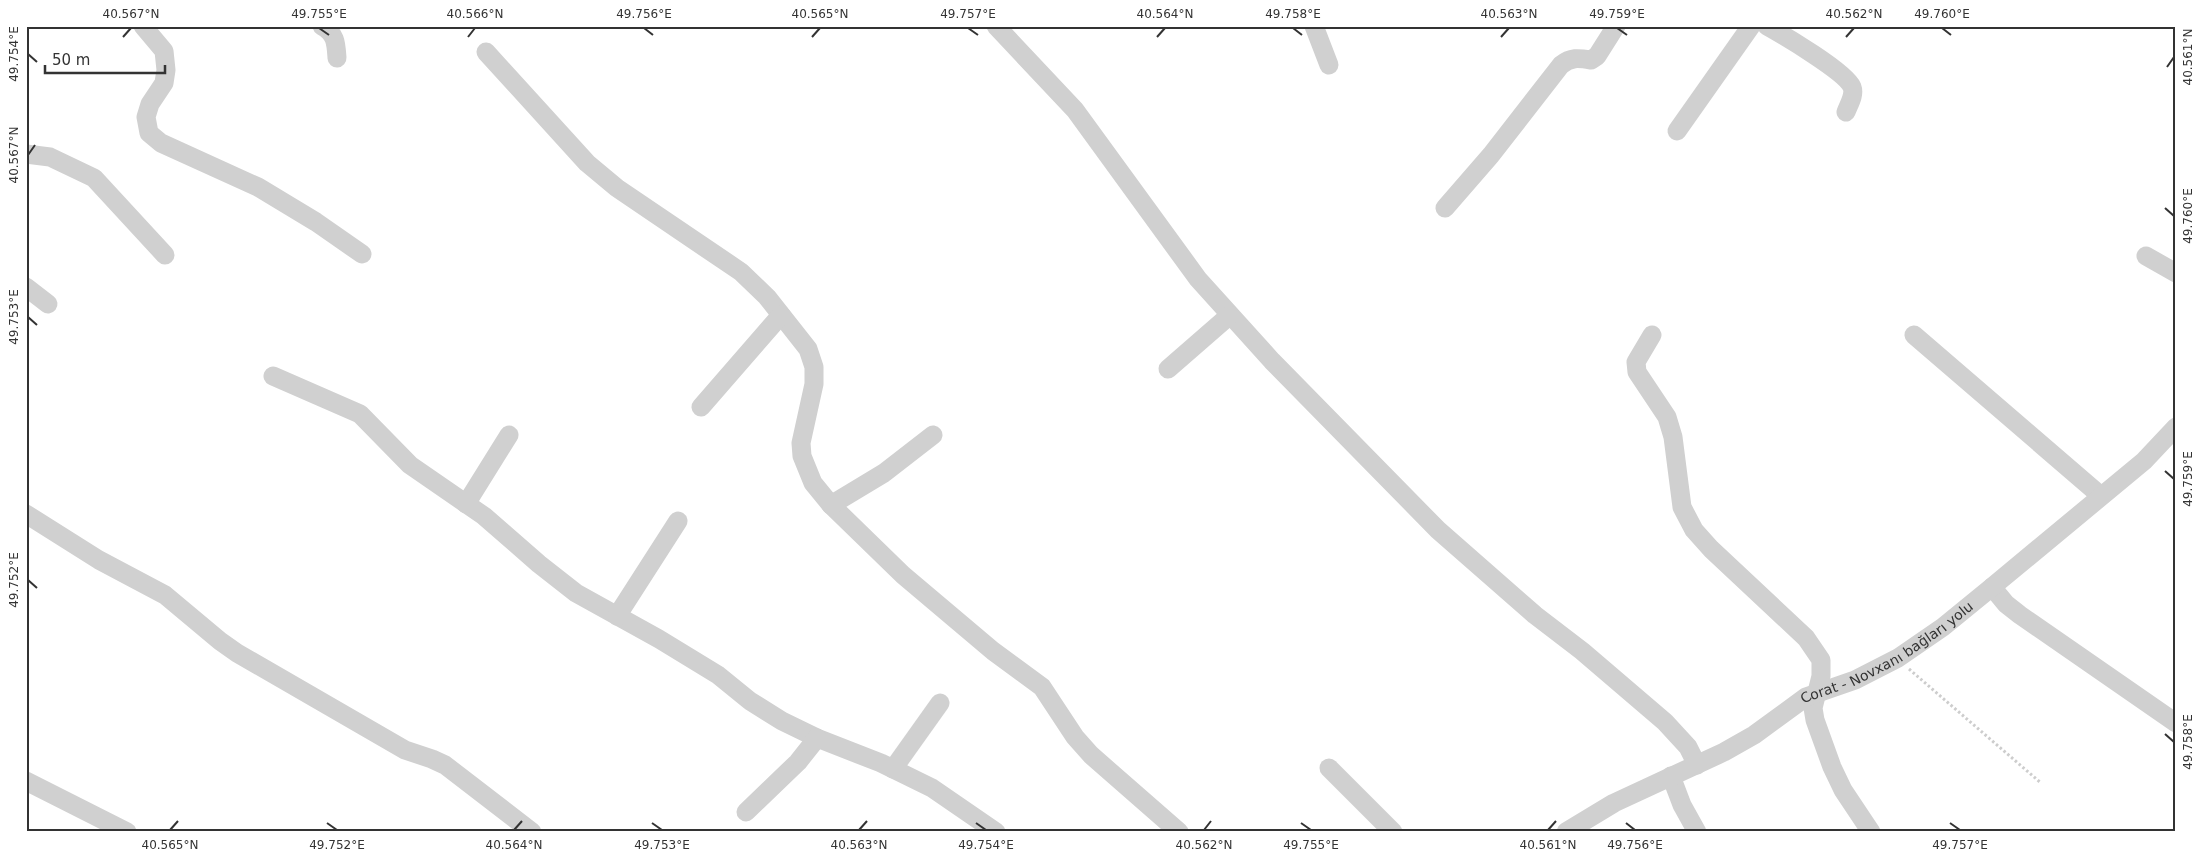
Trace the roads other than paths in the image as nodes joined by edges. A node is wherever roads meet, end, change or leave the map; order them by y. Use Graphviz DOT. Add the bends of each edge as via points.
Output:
graph roads {
  1 [pos="143,26"];
  2 [pos="322,26"];
  3 [pos="996,26"];
  4 [pos="1314,26"];
  5 [pos="1616,26"];
  6 [pos="1751,26"];
  7 [pos="1767,26"];
  8 [pos="486,52"];
  9 [pos="337,58"];
  10 [pos="1329,65"];
  11 [pos="1846,112"];
  12 [pos="1677,131"];
  13 [pos="26,154"];
  14 [pos="1445,208"];
  15 [pos="362,254"];
  16 [pos="165,255"];
  17 [pos="2146,256"];
  18 [pos="2176,273"];
  19 [pos="26,287"];
  20 [pos="48,304"];
  21 [pos="781,315"];
  22 [pos="1230,315"];
  23 [pos="1652,335"];
  24 [pos="1914,335"];
  25 [pos="1168,369"];
  26 [pos="273,376"];
  27 [pos="701,407"];
  28 [pos="509,435"];
  29 [pos="932,435"];
  30 [pos="2173,436"];
  31 [pos="2101,496"];
  32 [pos="466,504"];
  33 [pos="831,505"];
  34 [pos="26,514"];
  35 [pos="678,521"];
  36 [pos="1992,587"];
  37 [pos="617,616"];
  38 [pos="1816,694"];
  39 [pos="940,703"];
  40 [pos="2176,723"];
  41 [pos="817,738"];
  42 [pos="1697,765"];
  43 [pos="1329,768"];
  44 [pos="893,769"];
  45 [pos="1671,776"];
  46 [pos="26,781"];
  47 [pos="746,812"];
  48 [pos="127,832"];
  49 [pos="532,832"];
  50 [pos="996,832"];
  51 [pos="1179,832"];
  52 [pos="1392,832"];
  53 [pos="1566,832"];
  54 [pos="1697,832"];
  55 [pos="1872,832"];
  1 -- 15 [label="street" via="164,51 166,70 164,83 150,104 146,117 149,133 161,143 258,187"];
  2 -- 9 [label="street" via="335,37"];
  3 -- 22 [label="street" via="1074,110 1192,272"];
  4 -- 10 [label="street"];
  5 -- 14 [label="street" via="1597,56 1591,60 1575,58 1561,65 1502,142"];
  6 -- 12 [label="street"];
  7 -- 11 [label="street" via="1845,78 1853,94"];
  8 -- 21 [label="street" via="587,163 741,272"];
  13 -- 16 [label="street" via="50,157 94,178"];
  17 -- 18 [label="street"];
  19 -- 20 [label="street"];
  21 -- 27 [label="street"];
  21 -- 33 [label="street" via="808,349 814,367 814,384 801,443 802,456 813,483"];
  22 -- 25 [label="street"];
  22 -- 42 [label="street" via="1438,530 1665,722 1688,747"];
  23 -- 38 [label="street" via="1636,362 1637,372 1669,424 1682,507 1694,530 1711,549 1806,638 1821,660"];
  24 -- 31 [label="street"];
  26 -- 32 [label="street" via="360,414 410,464"];
  28 -- 32 [label="street"];
  29 -- 33 [label="street" via="884,474"];
  30 -- 31 [label="street, Corat - Novxanı bağları yolu"];
  31 -- 36 [label="street, Corat - Novxanı bağları yolu"];
  32 -- 37 [label="street" via="560,582"];
  33 -- 51 [label="street" via="903,575 993,651 1042,687 1091,755"];
  34 -- 49 [label="street" via="99,560 165,595 237,653 405,750 444,765"];
  35 -- 37 [label="street"];
  36 -- 38 [label="street, Corat - Novxanı bağları yolu" via="1898,658 1855,680"];
  36 -- 40 [label="street" via="2020,615"];
  37 -- 41 [label="street" via="718,675 782,721"];
  38 -- 42 [label="street, Corat - Novxanı bağları yolu" via="1794,705 1754,735"];
  38 -- 55 [label="street" via="1815,720 1832,767"];
  39 -- 44 [label="street"];
  41 -- 44 [label="street"];
  41 -- 47 [label="street" via="798,762"];
  42 -- 45 [label="street, Corat - Novxanı bağları yolu"];
  43 -- 52 [label="street"];
  44 -- 50 [label="street" via="932,788"];
  45 -- 53 [label="street, Corat - Novxanı bağları yolu" via="1614,803"];
  45 -- 54 [label="street"];
  46 -- 48 [label="street"];
}
